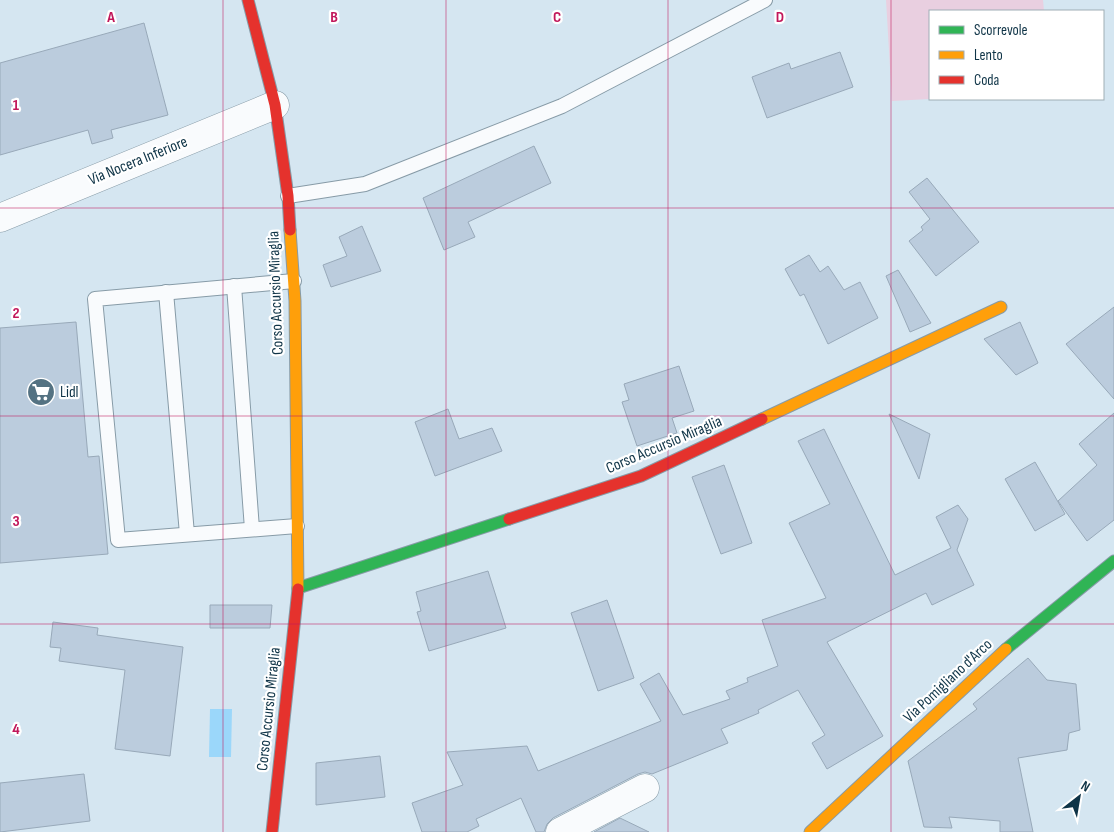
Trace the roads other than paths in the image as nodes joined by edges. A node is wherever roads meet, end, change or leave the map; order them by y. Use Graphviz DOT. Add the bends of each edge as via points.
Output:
graph roads {
  1 [pos="248,0"];
  2 [pos="764,0"];
  3 [pos="275,105"];
  4 [pos="288,196"];
  5 [pos="0,218"];
  6 [pos="294,281"];
  7 [pos="234,286"];
  8 [pos="166,292"];
  9 [pos="1001,307"];
  10 [pos="297,526"];
  11 [pos="252,529"];
  12 [pos="187,534"];
  13 [pos="1114,561"];
  14 [pos="298,588"];
  15 [pos="645,788"];
  16 [pos="272,832"];
  17 [pos="560,832"];
  18 [pos="810,832"];
  1 -- 3 [label="street, Corso Accursio Miraglia"];
  2 -- 4 [label="lane" via="562,106 365,184"];
  3 -- 4 [label="street, Corso Accursio Miraglia"];
  3 -- 5 [label="street, Via Nocera Inferiore"];
  4 -- 6 [label="street, Corso Accursio Miraglia"];
  6 -- 7 [label="lane"];
  6 -- 10 [label="street, Corso Accursio Miraglia"];
  7 -- 8 [label="lane"];
  7 -- 11 [label="lane"];
  8 -- 12 [label="lane"];
  8 -- 12 [label="lane" via="95,299 118,540"];
  9 -- 14 [label="street, Corso Accursio Miraglia" via="641,476"];
  10 -- 11 [label="lane"];
  10 -- 14 [label="street, Corso Accursio Miraglia"];
  11 -- 12 [label="lane"];
  13 -- 18 [label="street, Via Pomigliano d'Arco" via="1001,653"];
  14 -- 16 [label="street, Corso Accursio Miraglia"];
  15 -- 17 [label="street"];
}
